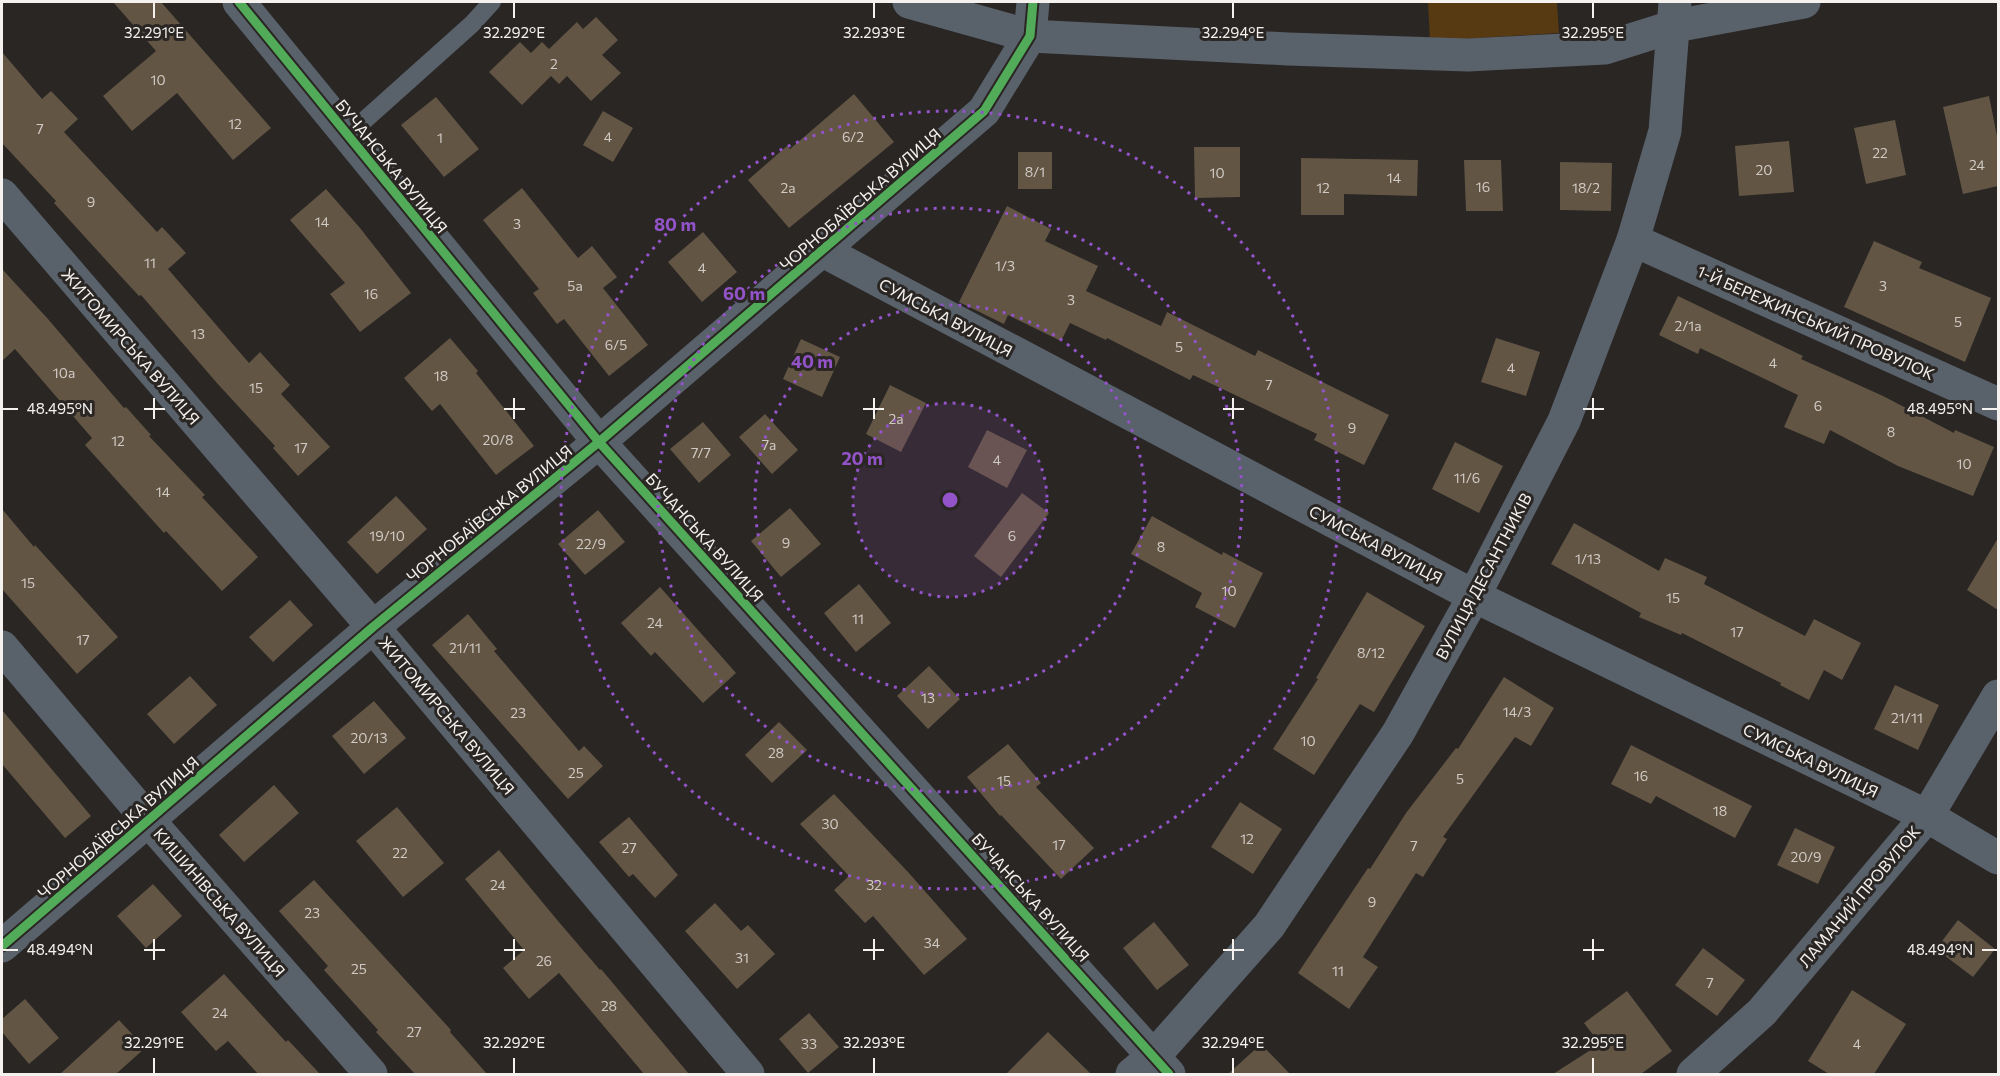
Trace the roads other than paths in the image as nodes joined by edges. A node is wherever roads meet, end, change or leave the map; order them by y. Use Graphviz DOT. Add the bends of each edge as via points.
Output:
graph roads {
  1 [pos="239,2"];
  2 [pos="492,2"];
  3 [pos="909,2"];
  4 [pos="1033,2"];
  5 [pos="1804,2"];
  6 [pos="1675,14"];
  7 [pos="1030,36"];
  8 [pos="348,135"];
  9 [pos="2,195"];
  10 [pos="1633,240"];
  11 [pos="823,251"];
  12 [pos="1998,404"];
  13 [pos="599,442"];
  14 [pos="1474,596"];
  15 [pos="373,627"];
  16 [pos="2,647"];
  17 [pos="1998,696"];
  18 [pos="1927,816"];
  19 [pos="149,821"];
  20 [pos="1998,858"];
  21 [pos="2,946"];
  22 [pos="1152,1068"];
  23 [pos="371,1074"];
  24 [pos="748,1074"];
  25 [pos="1693,1074"];
  1 -- 8 [label="street, БУЧАНСЬКА ВУЛИЦЯ"];
  2 -- 8 [label="lane"];
  3 -- 7 [label="street"];
  4 -- 7 [label="street, ЧОРНОБАЇВСЬКА ВУЛИЦЯ"];
  5 -- 6 [label="street"];
  6 -- 7 [label="street" via="1605,48 1468,55"];
  6 -- 10 [label="street, ВУЛИЦЯ ДЕСАНТНИКІВ" via="1665,131"];
  7 -- 11 [label="street, ЧОРНОБАЇВСЬКА ВУЛИЦЯ" via="984,111"];
  8 -- 13 [label="street, БУЧАНСЬКА ВУЛИЦЯ"];
  9 -- 15 [label="street, ЖИТОМИРСЬКА ВУЛИЦЯ"];
  10 -- 12 [label="street, 1-Й БЕРЕЖИНСЬКИЙ ПРОВУЛОК"];
  10 -- 14 [label="street, ВУЛИЦЯ ДЕСАНТНИКІВ" via="1564,421"];
  11 -- 13 [label="street, ЧОРНОБАЇВСЬКА ВУЛИЦЯ"];
  11 -- 14 [label="street, СУМСЬКА ВУЛИЦЯ"];
  13 -- 15 [label="street, ЧОРНОБАЇВСЬКА ВУЛИЦЯ"];
  13 -- 22 [label="street, БУЧАНСЬКА ВУЛИЦЯ"];
  14 -- 18 [label="street, СУМСЬКА ВУЛИЦЯ"];
  14 -- 22 [label="street, ВУЛИЦЯ ДЕСАНТНИКІВ" via="1398,734 1269,926"];
  15 -- 19 [label="street, ЧОРНОБАЇВСЬКА ВУЛИЦЯ"];
  15 -- 24 [label="street, ЖИТОМИРСЬКА ВУЛИЦЯ"];
  16 -- 19 [label="street, КИШИНІВСЬКА ВУЛИЦЯ"];
  17 -- 18 [label="street, ЛАМАНИЙ ПРОВУЛОК"];
  18 -- 20 [label="street, СУМСЬКА ВУЛИЦЯ"];
  18 -- 25 [label="street, ЛАМАНИЙ ПРОВУЛОК" via="1762,1012"];
  19 -- 21 [label="street, ЧОРНОБАЇВСЬКА ВУЛИЦЯ"];
  19 -- 23 [label="street, КИШИНІВСЬКА ВУЛИЦЯ"];
}
